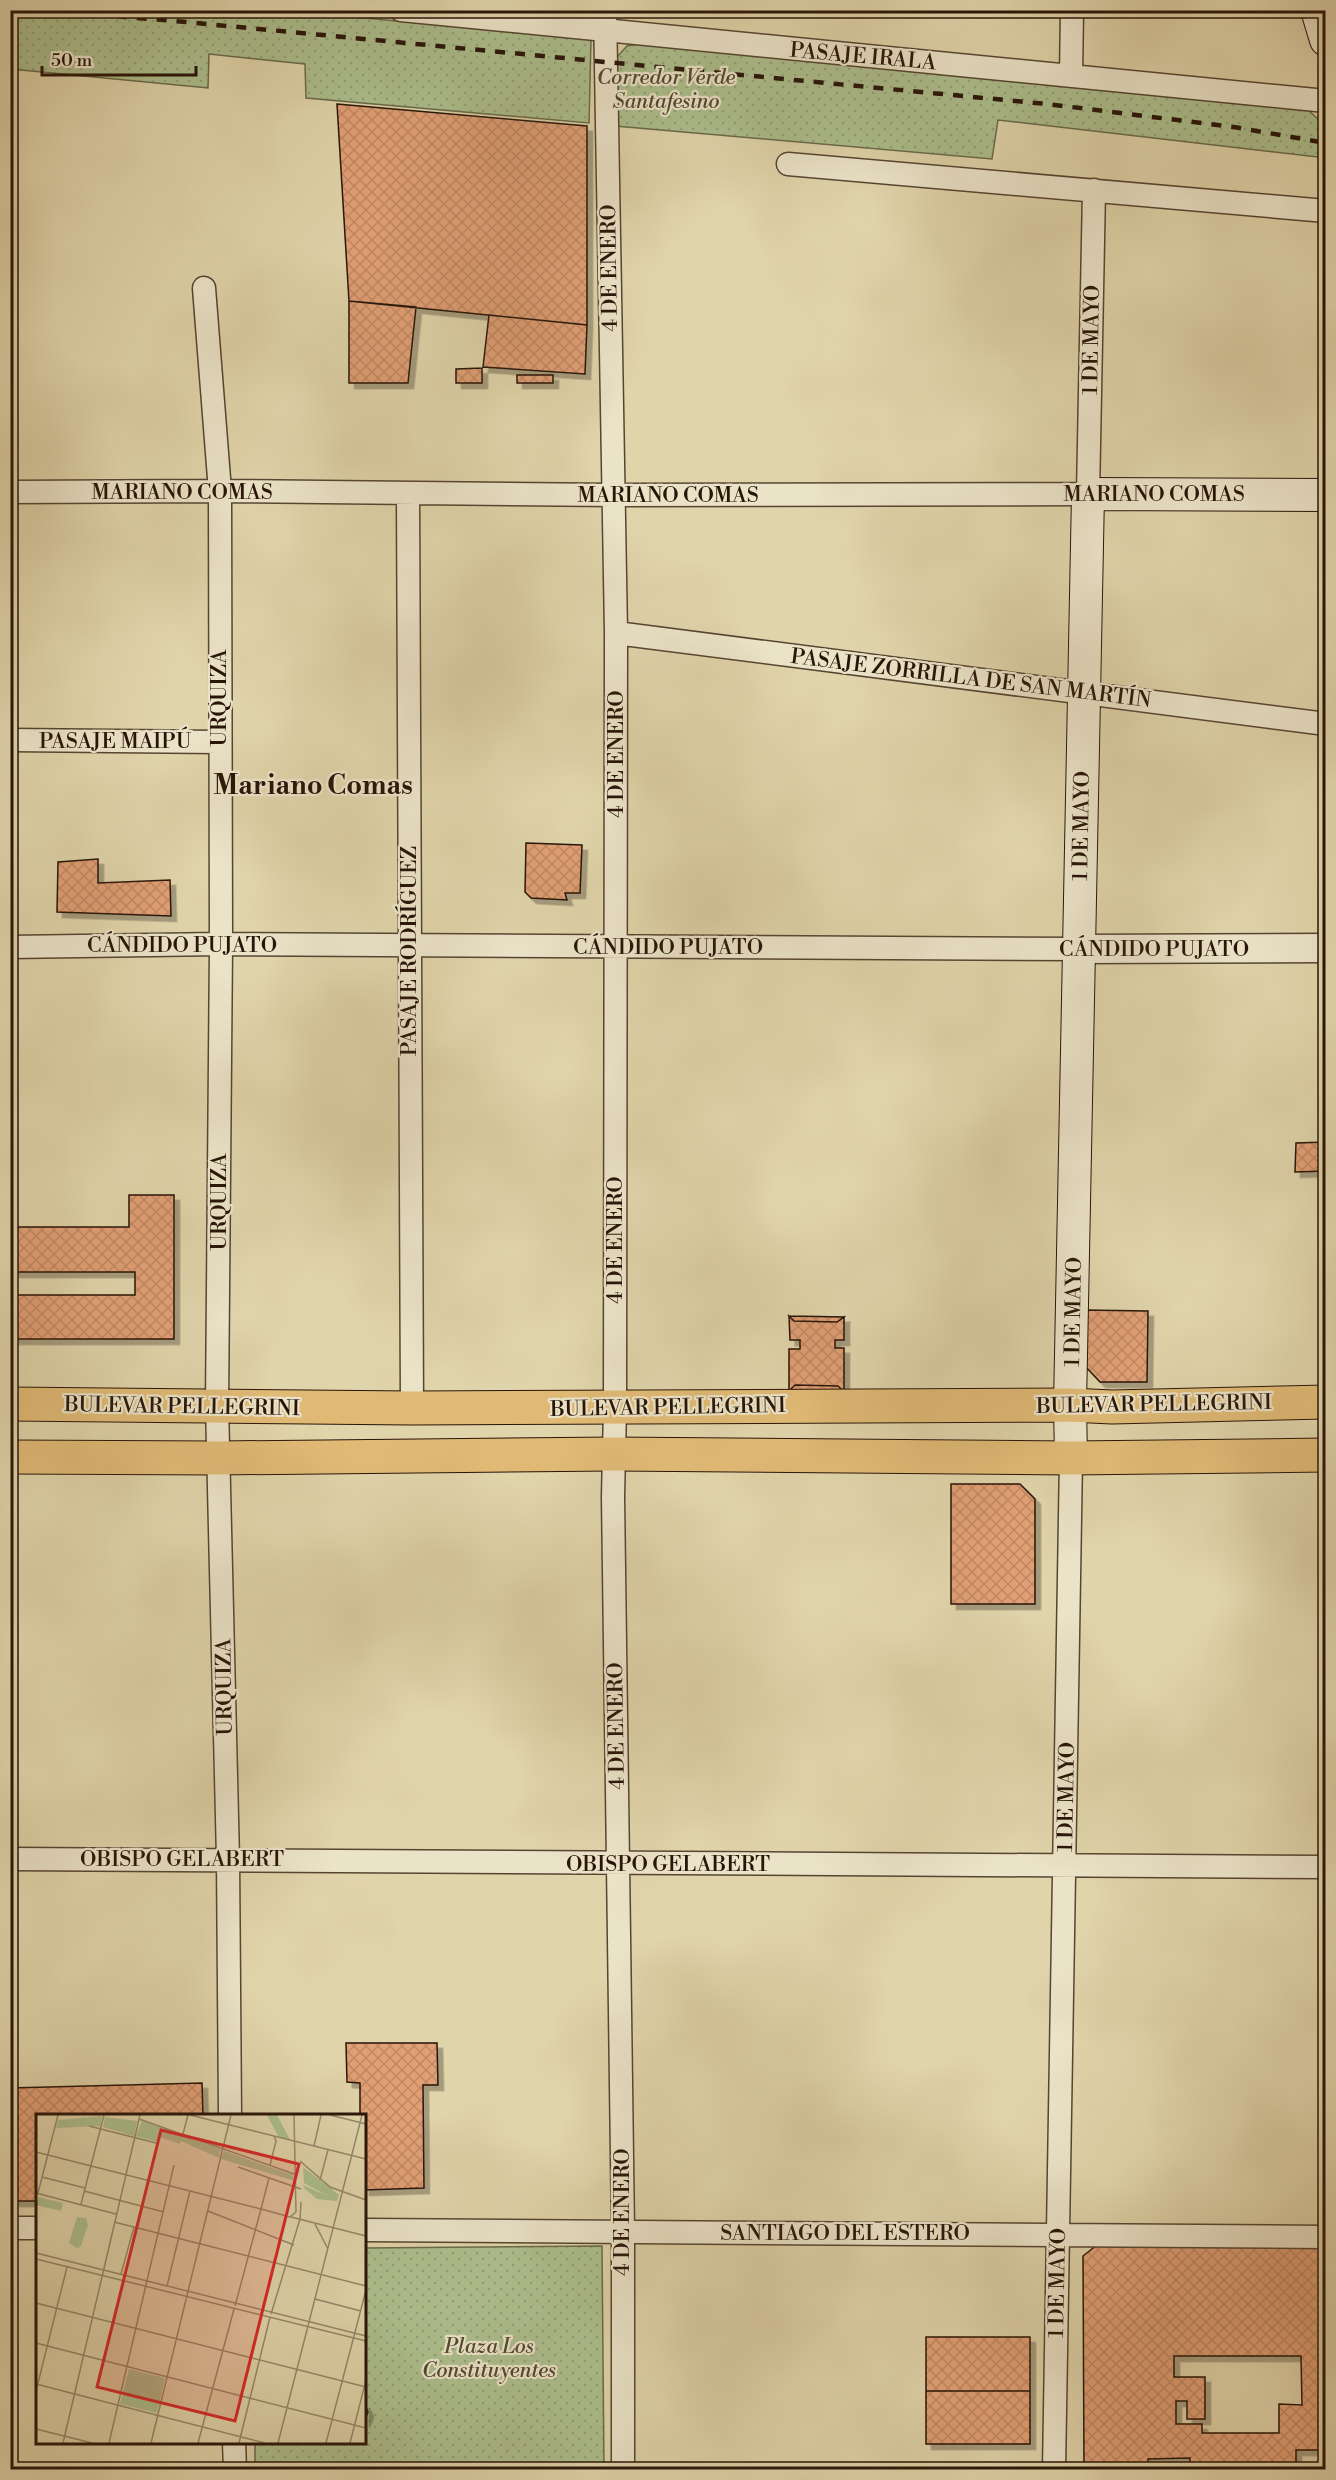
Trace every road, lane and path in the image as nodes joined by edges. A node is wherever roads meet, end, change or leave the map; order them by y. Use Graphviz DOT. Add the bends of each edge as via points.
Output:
graph roads {
  1 [pos="401,10"];
  2 [pos="1072,10"];
  3 [pos="1317,10"];
  4 [pos="604,21"];
  5 [pos="1326,40"];
  6 [pos="1071,76"];
  7 [pos="1326,101"];
  8 [pos="788,164"];
  9 [pos="1094,190"];
  10 [pos="1326,211"];
  11 [pos="204,288"];
  12 [pos="220,491"];
  13 [pos="10,492"];
  14 [pos="408,493"];
  15 [pos="1088,494"];
  16 [pos="614,495"];
  17 [pos="1326,495"];
  18 [pos="615,633"];
  19 [pos="1082,693"];
  20 [pos="1326,724"];
  21 [pos="10,740"];
  22 [pos="219,742"];
  23 [pos="221,944"];
  24 [pos="409,946"];
  25 [pos="10,947"];
  26 [pos="616,947"];
  27 [pos="1326,948"];
  28 [pos="1080,949"];
  29 [pos="1326,1402"];
  30 [pos="10,1404"];
  31 [pos="217,1405"];
  32 [pos="1070,1406"];
  33 [pos="412,1408"];
  34 [pos="615,1408"];
  35 [pos="613,1454"];
  36 [pos="1326,1455"];
  37 [pos="10,1457"];
  38 [pos="219,1458"];
  39 [pos="1071,1458"];
  40 [pos="10,1859"];
  41 [pos="228,1859"];
  42 [pos="618,1864"];
  43 [pos="1065,1866"];
  44 [pos="1326,1867"];
  45 [pos="230,2114"];
  46 [pos="10,2228"];
  47 [pos="36,2228"];
  48 [pos="366,2230"];
  49 [pos="623,2231"];
  50 [pos="1058,2234"];
  51 [pos="1326,2237"];
  52 [pos="234,2444"];
  53 [pos="235,2469"];
  54 [pos="623,2469"];
  55 [pos="1054,2469"];
  1 -- 4 [label="street, PASAJE IRALA"];
  2 -- 6 [label="street"];
  3 -- 5 [label="main road"];
  4 -- 6 [label="street, PASAJE IRALA"];
  4 -- 16 [label="street, 4 DE ENERO"];
  6 -- 7 [label="street, PASAJE IRALA"];
  8 -- 9 [label="street"];
  9 -- 10 [label="street"];
  9 -- 15 [label="street, 1 DE MAYO"];
  11 -- 12 [label="street, URQUIZA"];
  12 -- 13 [label="street, MARIANO COMAS"];
  12 -- 14 [label="street, MARIANO COMAS"];
  12 -- 22 [label="street, URQUIZA"];
  14 -- 16 [label="street, MARIANO COMAS"];
  14 -- 24 [label="street, PASAJE RODRÍGUEZ"];
  15 -- 16 [label="street, MARIANO COMAS"];
  15 -- 17 [label="main road, MARIANO COMAS"];
  15 -- 19 [label="main road, 1 DE MAYO"];
  16 -- 18 [label="street, 4 DE ENERO"];
  18 -- 19 [label="street, PASAJE ZORRILLA DE SAN MARTÍN"];
  18 -- 26 [label="street, 4 DE ENERO"];
  19 -- 20 [label="street, PASAJE ZORRILLA DE SAN MARTÍN"];
  19 -- 28 [label="main road, 1 DE MAYO"];
  21 -- 22 [label="street, PASAJE MAIPÚ"];
  22 -- 23 [label="street, URQUIZA"];
  23 -- 24 [label="street, CÁNDIDO PUJATO"];
  23 -- 25 [label="street, CÁNDIDO PUJATO"];
  23 -- 31 [label="street, URQUIZA"];
  24 -- 26 [label="street, CÁNDIDO PUJATO"];
  24 -- 33 [label="street, PASAJE RODRÍGUEZ"];
  26 -- 28 [label="street, CÁNDIDO PUJATO"];
  26 -- 34 [label="street, 4 DE ENERO"];
  27 -- 28 [label="street, CÁNDIDO PUJATO"];
  28 -- 32 [label="main road, 1 DE MAYO"];
  29 -- 32 [label="main road, BULEVAR PELLEGRINI"];
  30 -- 31 [label="main road, BULEVAR PELLEGRINI"];
  31 -- 33 [label="main road, BULEVAR PELLEGRINI"];
  31 -- 38 [label="street, URQUIZA"];
  32 -- 34 [label="main road, BULEVAR PELLEGRINI"];
  32 -- 39 [label="main road, 1 DE MAYO"];
  33 -- 34 [label="main road, BULEVAR PELLEGRINI"];
  34 -- 35 [label="street, 4 DE ENERO"];
  35 -- 38 [label="main road"];
  35 -- 39 [label="main road"];
  35 -- 42 [label="street, 4 DE ENERO"];
  36 -- 39 [label="main road"];
  37 -- 38 [label="main road"];
  38 -- 41 [label="street, URQUIZA"];
  39 -- 43 [label="street, 1 DE MAYO"];
  40 -- 41 [label="street, OBISPO GELABERT"];
  41 -- 42 [label="street, OBISPO GELABERT"];
  41 -- 45 [label="street, URQUIZA"];
  42 -- 43 [label="street, OBISPO GELABERT"];
  42 -- 49 [label="street, 4 DE ENERO"];
  43 -- 44 [label="street, OBISPO GELABERT"];
  43 -- 50 [label="street, 1 DE MAYO"];
  46 -- 47 [label="street"];
  48 -- 49 [label="street, SANTIAGO DEL ESTERO"];
  49 -- 50 [label="street, SANTIAGO DEL ESTERO"];
  49 -- 54 [label="street, 4 DE ENERO"];
  50 -- 51 [label="street, SANTIAGO DEL ESTERO"];
  50 -- 55 [label="street, 1 DE MAYO"];
  52 -- 53 [label="street"];
}
